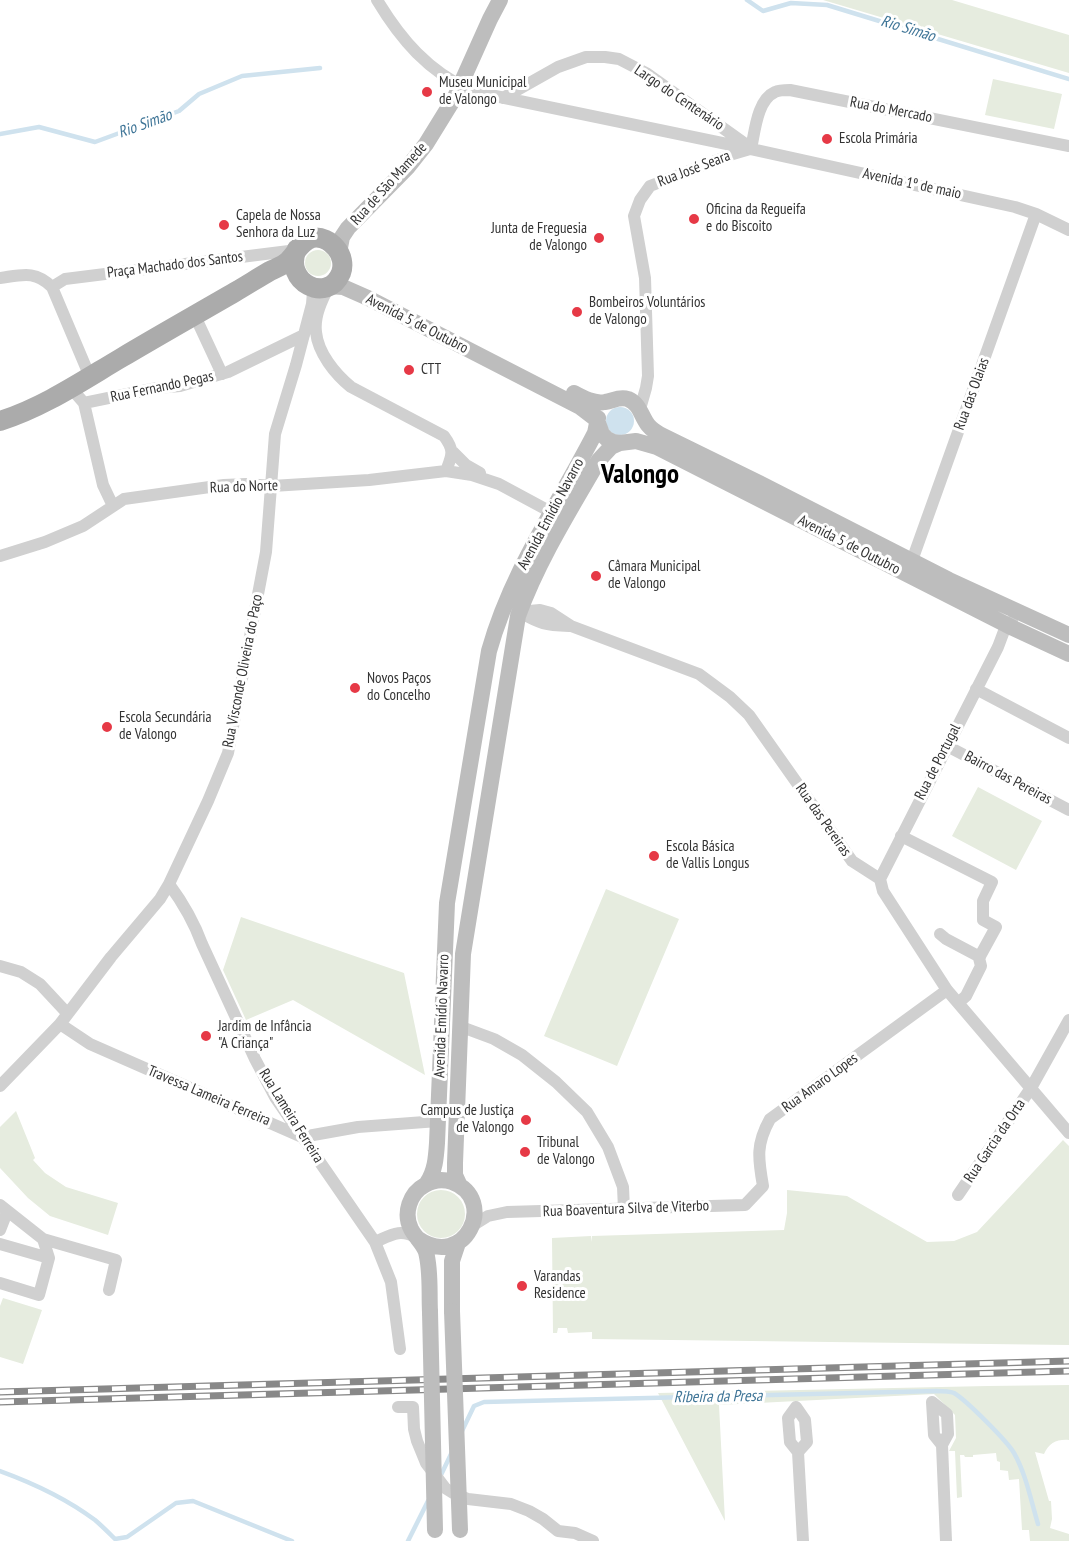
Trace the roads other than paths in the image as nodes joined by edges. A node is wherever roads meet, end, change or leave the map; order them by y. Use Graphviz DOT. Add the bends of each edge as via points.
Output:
graph roads {
  1 [pos="377,0"];
  2 [pos="491,0"];
  3 [pos="500,0"];
  4 [pos="490,19"];
  5 [pos="460,86"];
  6 [pos="503,98"];
  7 [pos="1069,146"];
  8 [pos="751,148"];
  9 [pos="1036,214"];
  10 [pos="1069,230"];
  11 [pos="298,247"];
  12 [pos="341,259"];
  13 [pos="0,278"];
  14 [pos="254,281"];
  15 [pos="312,283"];
  16 [pos="52,287"];
  17 [pos="195,316"];
  18 [pos="304,335"];
  19 [pos="326,358"];
  20 [pos="296,365"];
  21 [pos="222,374"];
  22 [pos="90,376"];
  23 [pos="71,388"];
  24 [pos="607,402"];
  25 [pos="84,404"];
  26 [pos="641,413"];
  27 [pos="597,420"];
  28 [pos="0,421"];
  29 [pos="624,443"];
  30 [pos="453,452"];
  31 [pos="446,471"];
  32 [pos="499,484"];
  33 [pos="272,486"];
  34 [pos="113,506"];
  35 [pos="551,512"];
  36 [pos="0,556"];
  37 [pos="910,568"];
  38 [pos="511,610"];
  39 [pos="987,615"];
  40 [pos="1008,625"];
  41 [pos="1065,633"];
  42 [pos="1044,642"];
  43 [pos="998,646"];
  44 [pos="1069,654"];
  45 [pos="976,689"];
  46 [pos="1069,738"];
  47 [pos="947,746"];
  48 [pos="1069,810"];
  49 [pos="901,836"];
  50 [pos="455,847"];
  51 [pos="479,851"];
  52 [pos="880,879"];
  53 [pos="169,884"];
  54 [pos="940,934"];
  55 [pos="980,957"];
  56 [pos="0,966"];
  57 [pos="947,990"];
  58 [pos="958,1003"];
  59 [pos="63,1019"];
  60 [pos="1069,1020"];
  61 [pos="459,1026"];
  62 [pos="0,1086"];
  63 [pos="1031,1088"];
  64 [pos="438,1121"];
  65 [pos="1069,1133"];
  66 [pos="302,1137"];
  67 [pos="427,1183"];
  68 [pos="460,1186"];
  69 [pos="958,1195"];
  70 [pos="473,1203"];
  71 [pos="745,1205"];
  72 [pos="3,1209"];
  73 [pos="624,1209"];
  74 [pos="507,1212"];
  75 [pos="408,1219"];
  76 [pos="472,1226"];
  77 [pos="0,1230"];
  78 [pos="390,1235"];
  79 [pos="417,1238"];
  80 [pos="43,1239"];
  81 [pos="375,1242"];
  82 [pos="458,1243"];
  83 [pos="0,1244"];
  84 [pos="49,1258"];
  85 [pos="0,1282"];
  86 [pos="109,1290"];
  87 [pos="400,1349"];
  88 [pos="398,1407"];
  89 [pos="942,1444"];
  90 [pos="798,1452"];
  91 [pos="461,1535"];
  92 [pos="435,1536"];
  93 [pos="593,1541"];
  94 [pos="803,1541"];
  95 [pos="946,1541"];
  1 -- 5 [label="street, Largo do Centenário" via="407,44"];
  2 -- 4 [label="street"];
  3 -- 4 [label="main road, Rua de São Mamede"];
  4 -- 5 [label="main road, Rua de São Mamede"];
  5 -- 6 [label="street, Largo do Centenário"];
  5 -- 12 [label="main road, Rua de São Mamede" via="414,161 348,228 342,237"];
  6 -- 8 [label="street, Largo do Centenário"];
  6 -- 8 [label="street, Largo do Centenário" via="558,67 586,57 619,59 646,73"];
  7 -- 8 [label="street, Rua do Mercado" via="790,90 776,92 766,99 758,114"];
  8 -- 9 [label="street, Avenida 1º de maio"];
  8 -- 26 [label="street, Rua José Seara" via="650,186 640,200 634,216 645,278 648,376"];
  9 -- 10 [label="street, Avenida 1º de maio"];
  9 -- 37 [label="street, Rua das Olaias"];
  11 -- 12 [label="main road, Praça Machado dos Santos" via="320,238 332,244"];
  11 -- 14 [label="main road, Praça Machado dos Santos" via="289,261"];
  11 -- 15 [label="main road" via="294,262"];
  11 -- 16 [label="street, Praça Machado dos Santos" via="65,279"];
  12 -- 15 [label="main road" via="338,279"];
  12 -- 24 [label="main road, Avenida 5 de Outubro" via="346,272 358,282 586,400"];
  13 -- 16 [label="street" via="34,274"];
  14 -- 15 [label="main road, Praça Machado dos Santos" via="283,271"];
  14 -- 17 [label="main road, Praça Machado dos Santos"];
  15 -- 18 [label="street, Rua Visconde Oliveira do Paço" via="312,304"];
  15 -- 19 [label="street" via="319,309 315,330"];
  15 -- 27 [label="main road, Avenida 5 de Outubro" via="343,287 368,298 580,407"];
  16 -- 22 [label="street"];
  17 -- 21 [label="street"];
  17 -- 22 [label="main road, Praça Machado dos Santos"];
  18 -- 20 [label="street, Rua Visconde Oliveira do Paço"];
  18 -- 21 [label="street, Rua Fernando Pegas"];
  19 -- 20 [label="street" via="311,352"];
  19 -- 30 [label="street" via="351,387 444,436"];
  20 -- 33 [label="street, Rua Visconde Oliveira do Paço" via="275,434"];
  21 -- 25 [label="street, Rua Fernando Pegas"];
  22 -- 23 [label="main road, Praça Machado dos Santos"];
  23 -- 25 [label="street"];
  23 -- 28 [label="main road, Praça Machado dos Santos"];
  24 -- 26 [label="main road, Avenida 5 de Outubro" via="628,399"];
  24 -- 27 [label="main road"];
  25 -- 34 [label="street" via="103,485"];
  26 -- 29 [label="main road" via="640,432"];
  26 -- 37 [label="main road, Avenida 5 de Outubro" via="649,426 663,436 759,483"];
  27 -- 29 [label="main road, Avenida 5 de Outubro" via="602,434 613,442"];
  27 -- 35 [label="main road, Avenida Emídio Navarro" via="595,433"];
  29 -- 37 [label="main road, Avenida 5 de Outubro" via="636,441 657,447"];
  29 -- 38 [label="main road, Avenida Emídio Navarro" via="611,447 599,460 524,597"];
  30 -- 31 [label="street"];
  30 -- 32 [label="street, Rua do Norte" via="466,465"];
  31 -- 32 [label="street, Rua do Norte"];
  31 -- 33 [label="street, Rua do Norte"];
  32 -- 35 [label="street, Rua do Norte"];
  33 -- 34 [label="street, Rua do Norte" via="224,485 124,499"];
  33 -- 53 [label="street, Rua Visconde Oliveira do Paço" via="266,552 228,753"];
  34 -- 36 [label="street, Rua do Norte" via="83,526"];
  35 -- 38 [label="main road, Avenida Emídio Navarro"];
  37 -- 39 [label="main road, Avenida 5 de Outubro"];
  37 -- 41 [label="main road, Avenida 5 de Outubro" via="949,580"];
  38 -- 50 [label="main road, Avenida Emídio Navarro" via="498,621 489,651"];
  38 -- 51 [label="main road, Avenida Emídio Navarro"];
  38 -- 52 [label="street, Rua das Pereiras" via="550,613 571,626 699,674 730,696 749,716 852,861"];
  39 -- 40 [label="main road, Avenida 5 de Outubro"];
  39 -- 43 [label="street" via="997,632"];
  40 -- 41 [label="street" via="1021,618"];
  40 -- 42 [label="main road, Avenida 5 de Outubro"];
  40 -- 43 [label="street, Rua de Portugal"];
  42 -- 43 [label="street" via="1036,644 1016,638"];
  42 -- 44 [label="main road, Avenida 5 de Outubro"];
  43 -- 45 [label="street, Rua de Portugal"];
  45 -- 46 [label="street"];
  45 -- 47 [label="street, Rua de Portugal"];
  47 -- 48 [label="street, Bairro das Pereiras"];
  47 -- 49 [label="street, Rua de Portugal"];
  49 -- 52 [label="street, Rua de Portugal"];
  49 -- 55 [label="street" via="992,882 983,901 983,920 996,927"];
  50 -- 51 [label="main road"];
  50 -- 64 [label="main road, Avenida Emídio Navarro" via="447,903"];
  51 -- 61 [label="main road, Avenida Emídio Navarro" via="463,954"];
  52 -- 57 [label="street" via="883,891"];
  53 -- 59 [label="street, Rua Visconde Oliveira do Paço"];
  53 -- 66 [label="street, Rua Lameira Ferreira" via="195,925 255,1059"];
  54 -- 55 [label="street"];
  55 -- 58 [label="street" via="981,966 966,996"];
  56 -- 59 [label="street, Travessa Lameira Ferreira" via="21,972 40,984"];
  57 -- 58 [label="street"];
  57 -- 71 [label="street, Rua Amaro Lopes" via="770,1119 762,1134 758,1159 763,1186"];
  58 -- 63 [label="street"];
  59 -- 62 [label="street, Rua Visconde Oliveira do Paço"];
  59 -- 66 [label="street, Travessa Lameira Ferreira" via="90,1044"];
  60 -- 63 [label="street, Rua Garcia da Orta"];
  61 -- 68 [label="main road, Avenida Emídio Navarro" via="454,1163"];
  61 -- 73 [label="street" via="522,1055 587,1112 608,1147 623,1188"];
  63 -- 65 [label="street"];
  63 -- 69 [label="street, Rua Garcia da Orta"];
  64 -- 66 [label="street" via="358,1127"];
  64 -- 67 [label="main road, Avenida Emídio Navarro" via="436,1161"];
  66 -- 81 [label="street, Rua Lameira Ferreira"];
  67 -- 68 [label="main road" via="449,1181"];
  67 -- 75 [label="main road, Avenida Emídio Navarro" via="411,1198"];
  68 -- 70 [label="main road, Avenida Emídio Navarro"];
  70 -- 74 [label="street, Rua Boaventura Silva de Viterbo"];
  70 -- 76 [label="main road"];
  71 -- 73 [label="street, Rua Boaventura Silva de Viterbo"];
  72 -- 77 [label="street"];
  72 -- 80 [label="street"];
  73 -- 74 [label="street, Rua Boaventura Silva de Viterbo"];
  74 -- 76 [label="street, Rua Boaventura Silva de Viterbo" via="488,1216"];
  75 -- 78 [label="street"];
  75 -- 79 [label="main road"];
  76 -- 82 [label="main road"];
  78 -- 79 [label="street" via="401,1232"];
  78 -- 81 [label="street"];
  79 -- 82 [label="main road" via="436,1247"];
  79 -- 92 [label="main road, bridge" via="425,1248 428,1262"];
  80 -- 84 [label="street"];
  80 -- 86 [label="street" via="116,1260"];
  81 -- 87 [label="street, Rua Lameira Ferreira" via="391,1282"];
  82 -- 91 [label="main road, bridge" via="452,1261 452,1311"];
  83 -- 84 [label="street"];
  84 -- 85 [label="street" via="39,1295"];
  88 -- 93 [label="street" via="413,1407 416,1435 426,1463 453,1493 468,1499 511,1504 558,1531"];
  89 -- 95 [label="street"];
  90 -- 94 [label="street"];
}
